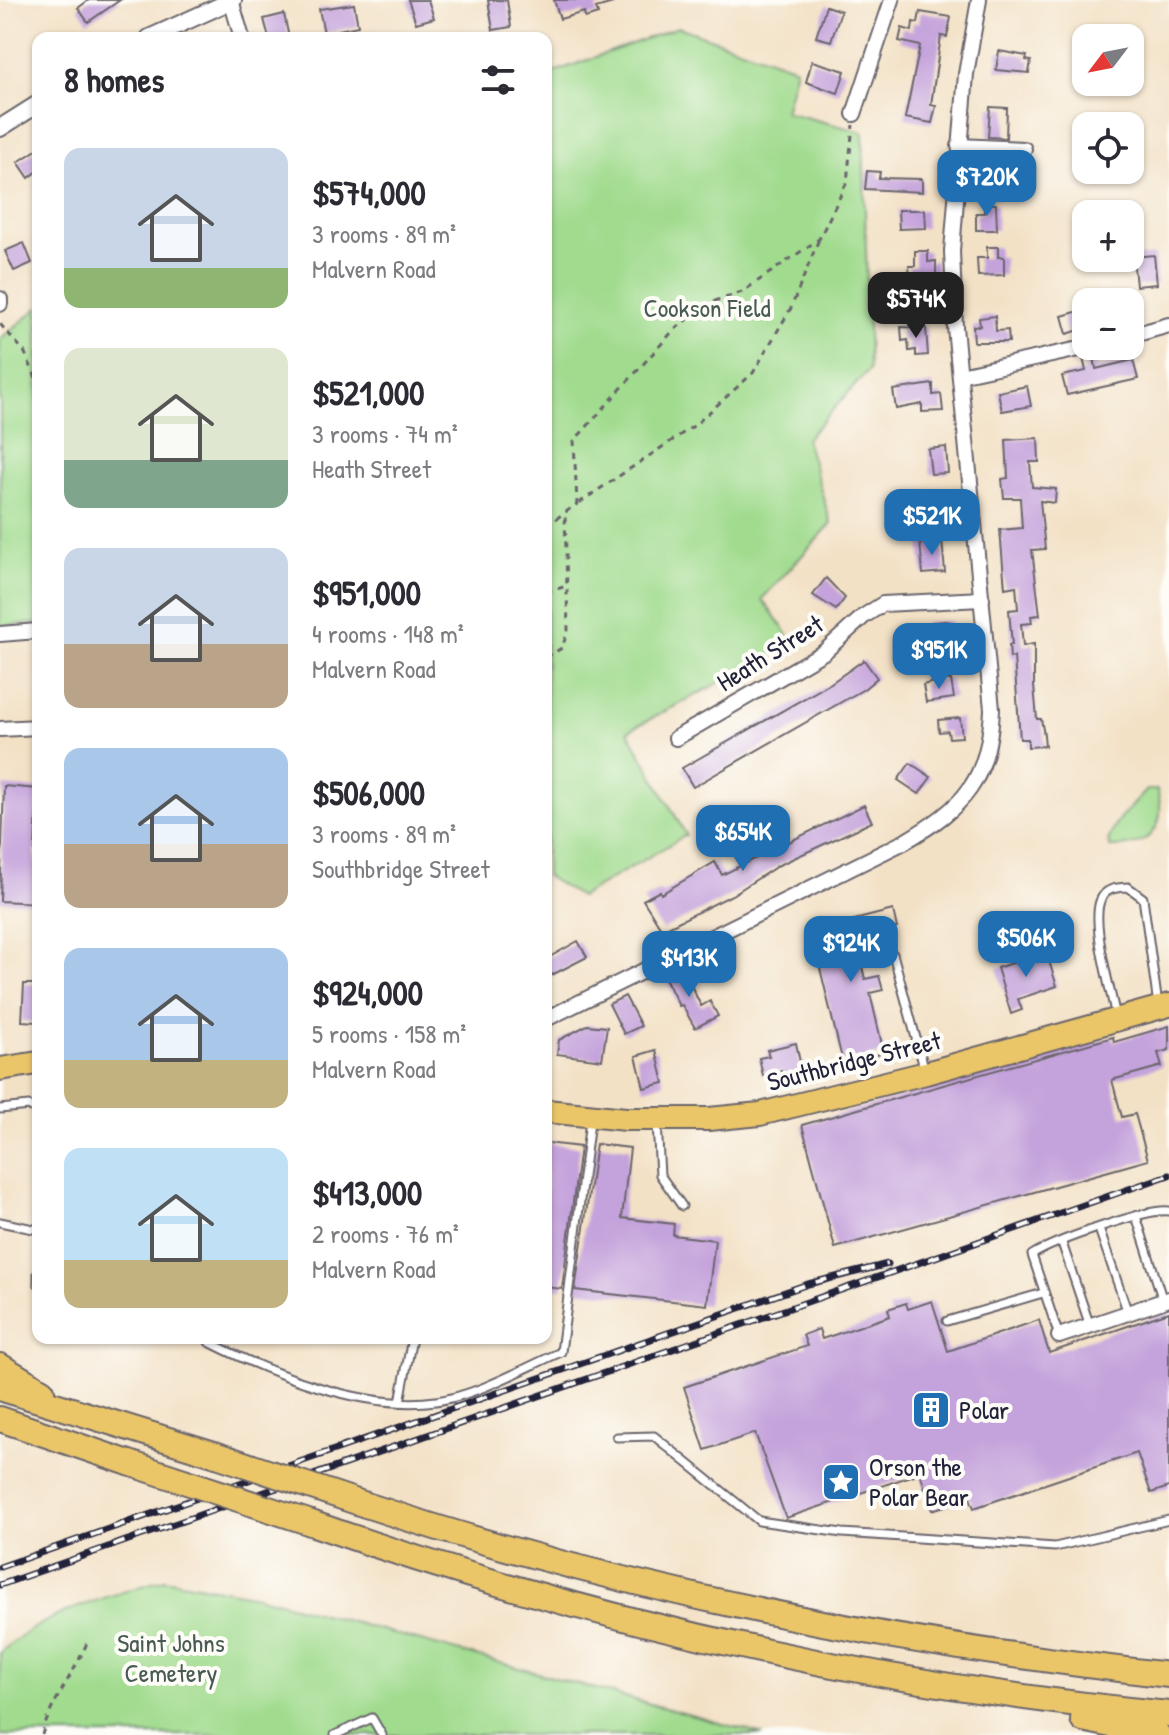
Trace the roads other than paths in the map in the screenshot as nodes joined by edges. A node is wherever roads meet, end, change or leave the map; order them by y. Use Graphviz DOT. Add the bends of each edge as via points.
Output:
graph roads {
  1 [pos="232,0"];
  2 [pos="892,0"];
  3 [pos="979,0"];
  4 [pos="162,32"];
  5 [pos="240,32"];
  6 [pos="32,108"];
  7 [pos="854,114"];
  8 [pos="0,128"];
  9 [pos="959,146"];
  10 [pos="1024,149"];
  11 [pos="1169,325"];
  12 [pos="1144,332"];
  13 [pos="1072,351"];
  14 [pos="960,375"];
  15 [pos="982,599"];
  16 [pos="32,631"];
  17 [pos="0,634"];
  18 [pos="32,727"];
  19 [pos="0,729"];
  20 [pos="676,738"];
  21 [pos="893,954"];
  22 [pos="1164,1006"];
  23 [pos="552,1016"];
  24 [pos="1116,1019"];
  25 [pos="0,1054"];
  26 [pos="32,1060"];
  27 [pos="32,1062"];
  28 [pos="0,1069"];
  29 [pos="926,1073"];
  30 [pos="32,1108"];
  31 [pos="0,1109"];
  32 [pos="552,1112"];
  33 [pos="591,1116"];
  34 [pos="657,1119"];
  35 [pos="682,1206"];
  36 [pos="1169,1211"];
  37 [pos="1136,1216"];
  38 [pos="0,1222"];
  39 [pos="32,1229"];
  40 [pos="1099,1229"];
  41 [pos="1062,1243"];
  42 [pos="1043,1293"];
  43 [pos="1166,1300"];
  44 [pos="1128,1313"];
  45 [pos="947,1321"];
  46 [pos="1090,1326"];
  47 [pos="1059,1336"];
  48 [pos="216,1344"];
  49 [pos="411,1344"];
  50 [pos="0,1366"];
  51 [pos="0,1388"];
  52 [pos="400,1402"];
  53 [pos="75,1411"];
  54 [pos="0,1419"];
  55 [pos="0,1429"];
  56 [pos="42,1431"];
  57 [pos="617,1437"];
  58 [pos="1169,1520"];
  59 [pos="866,1671"];
  60 [pos="1169,1675"];
  61 [pos="1169,1714"];
  62 [pos="335,1735"];
  63 [pos="382,1735"];
  64 [pos="1158,1735"];
  1 -- 4 [label="street"];
  1 -- 5 [label="street"];
  2 -- 7 [label="street"];
  3 -- 9 [label="street"];
  6 -- 8 [label="street"];
  9 -- 10 [label="street"];
  9 -- 14 [label="street" via="952,251"];
  11 -- 12 [label="street"];
  13 -- 14 [label="street"];
  14 -- 15 [label="street"];
  15 -- 20 [label="street, Heath Street" via="875,607 824,652"];
  15 -- 23 [label="street" via="991,740 982,771 952,812 904,842"];
  16 -- 17 [label="street"];
  18 -- 19 [label="street"];
  21 -- 29 [label="lane"];
  22 -- 24 [label="main road, Southbridge Street"];
  22 -- 24 [label="lane" via="1143,898 1128,887 1109,889 1100,899 1097,920"];
  24 -- 29 [label="main road, Southbridge Street"];
  25 -- 26 [label="main road"];
  27 -- 28 [label="main road"];
  29 -- 34 [label="main road, Southbridge Street" via="772,1112"];
  30 -- 31 [label="lane"];
  32 -- 33 [label="main road, Southbridge Street"];
  33 -- 34 [label="main road, Southbridge Street"];
  33 -- 52 [label="lane" via="561,1352 438,1401"];
  34 -- 35 [label="lane" via="660,1175"];
  36 -- 37 [label="lane"];
  37 -- 40 [label="lane"];
  37 -- 43 [label="lane"];
  38 -- 39 [label="lane"];
  40 -- 41 [label="lane"];
  40 -- 44 [label="lane"];
  41 -- 42 [label="lane" via="1032,1255"];
  41 -- 46 [label="lane"];
  42 -- 45 [label="lane"];
  42 -- 47 [label="lane"];
  43 -- 44 [label="street"];
  44 -- 46 [label="street"];
  46 -- 47 [label="street"];
  48 -- 52 [label="lane" via="312,1385"];
  49 -- 52 [label="lane"];
  50 -- 53 [label="highway"];
  51 -- 53 [label="highway"];
  53 -- 60 [label="highway, bridge" via="366,1505 710,1600 951,1646"];
  54 -- 56 [label="highway"];
  55 -- 56 [label="highway"];
  56 -- 59 [label="highway, bridge" via="451,1569 595,1610"];
  57 -- 58 [label="lane" via="654,1436 759,1521 842,1533 1055,1547"];
  59 -- 61 [label="highway" via="1007,1696"];
  59 -- 64 [label="highway" via="999,1708 1071,1716"];
  62 -- 63 [label="lane" via="372,1718"];
}
